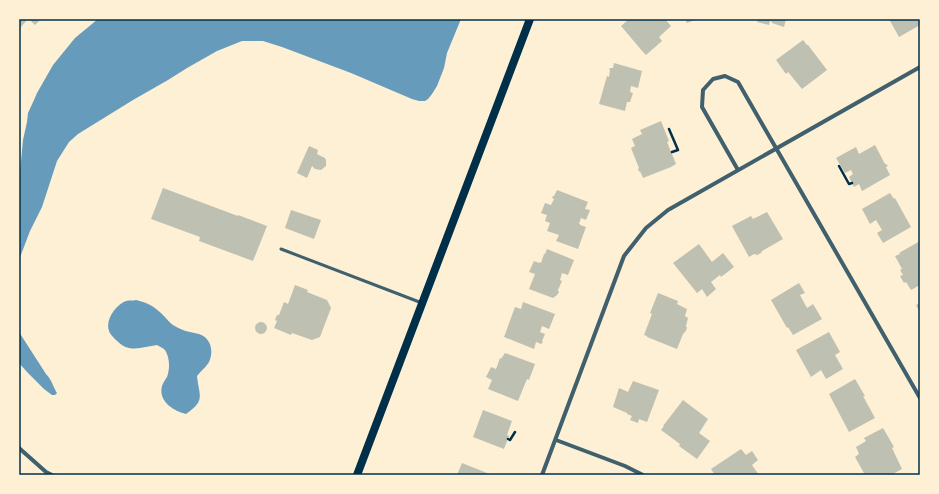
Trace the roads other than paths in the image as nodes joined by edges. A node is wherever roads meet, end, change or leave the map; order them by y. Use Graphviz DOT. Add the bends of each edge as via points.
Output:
graph roads {
  1 [pos="530,19"];
  2 [pos="920,67"];
  3 [pos="777,148"];
  4 [pos="738,170"];
  5 [pos="281,249"];
  6 [pos="422,303"];
  7 [pos="920,398"];
  8 [pos="556,440"];
  9 [pos="19,448"];
  10 [pos="52,475"];
  11 [pos="357,475"];
  12 [pos="542,475"];
  13 [pos="643,475"];
  1 -- 6 [label="main road"];
  2 -- 3 [label="street"];
  3 -- 4 [label="street"];
  3 -- 4 [label="street" via="738,82 725,76 713,79 703,90 702,107"];
  3 -- 7 [label="street"];
  4 -- 8 [label="street" via="668,210 646,228 624,256"];
  5 -- 6 [label="lane"];
  6 -- 11 [label="main road"];
  8 -- 12 [label="street"];
  8 -- 13 [label="street" via="619,463"];
  9 -- 10 [label="street"];
}
